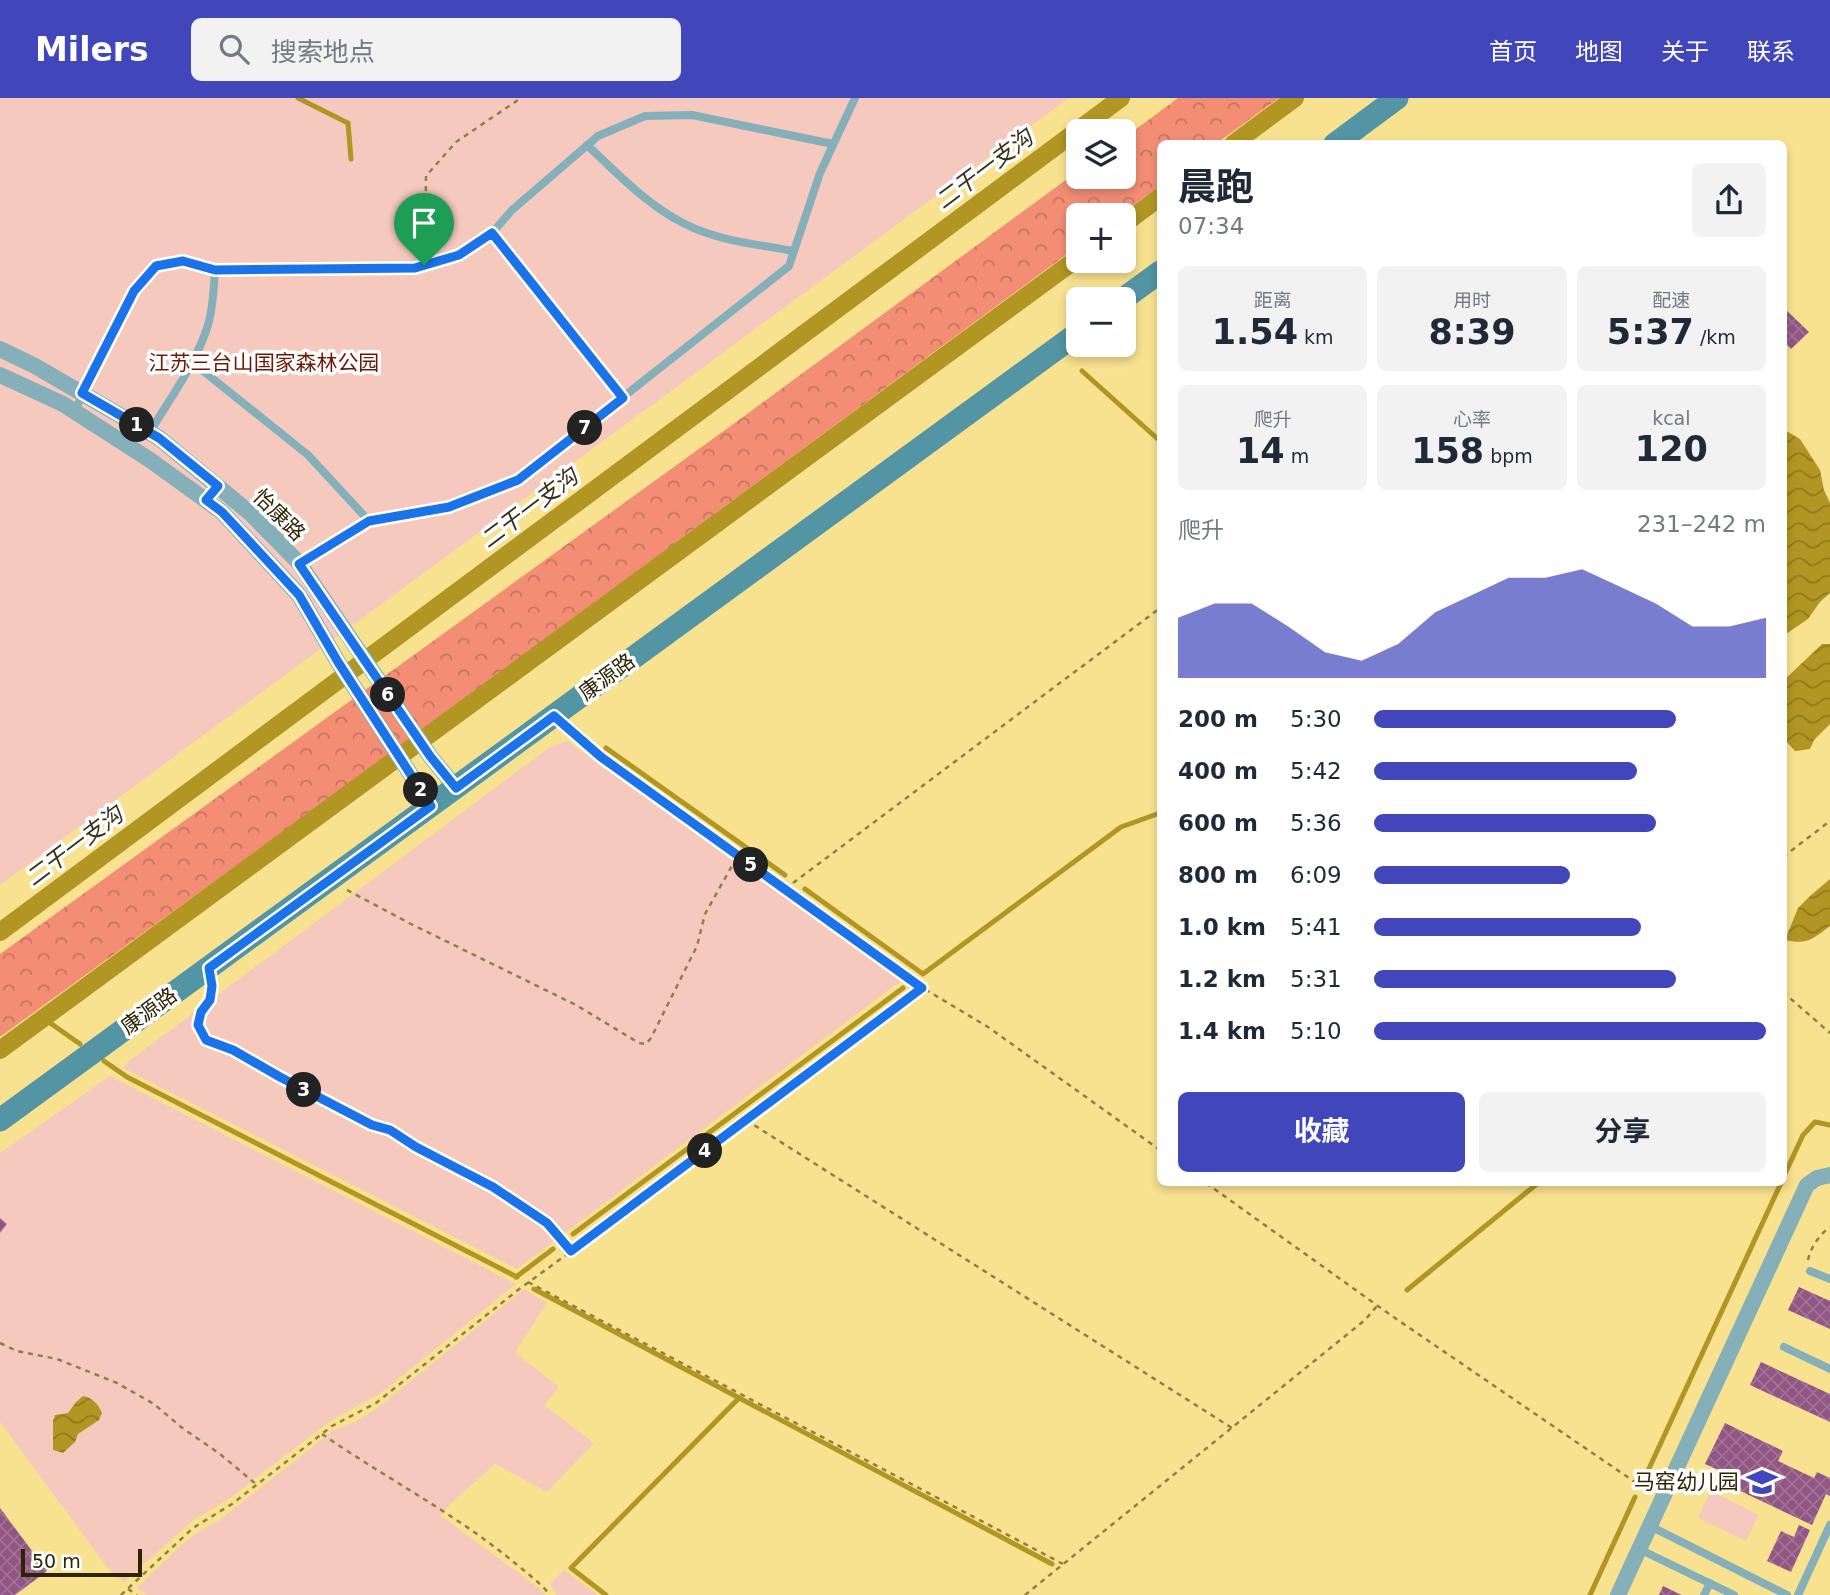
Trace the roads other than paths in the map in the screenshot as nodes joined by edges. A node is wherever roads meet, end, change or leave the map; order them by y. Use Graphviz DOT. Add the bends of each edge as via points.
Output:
graph roads {
  1 [pos="855,98"];
  2 [pos="1397,98"];
  3 [pos="1340,140"];
  4 [pos="833,144"];
  5 [pos="587,145"];
  6 [pos="492,233"];
  7 [pos="793,251"];
  8 [pos="215,270"];
  9 [pos="1157,274"];
  10 [pos="1136,290"];
  11 [pos="1066,342"];
  12 [pos="0,349"];
  13 [pos="192,362"];
  14 [pos="0,375"];
  15 [pos="82,393"];
  16 [pos="623,398"];
  17 [pos="74,412"];
  18 [pos="150,432"];
  19 [pos="218,486"];
  20 [pos="206,500"];
  21 [pos="369,521"];
  22 [pos="299,564"];
  23 [pos="456,788"];
  24 [pos="431,806"];
  25 [pos="0,1120"];
  26 [pos="1830,1175"];
  27 [pos="1810,1270"];
  28 [pos="1830,1279"];
  29 [pos="1784,1347"];
  30 [pos="1830,1369"];
  31 [pos="1830,1524"];
  32 [pos="1650,1526"];
  33 [pos="1639,1549"];
  34 [pos="1710,1583"];
  35 [pos="1618,1595"];
  36 [pos="1704,1595"];
  37 [pos="1734,1595"];
  38 [pos="1787,1595"];
  39 [pos="1798,1595"];
  1 -- 4 [label="lane"];
  2 -- 3 [label="street"];
  4 -- 5 [label="lane" via="692,115 645,116"];
  4 -- 7 [label="lane"];
  5 -- 6 [label="lane"];
  5 -- 7 [label="lane" via="640,195 684,224 726,239"];
  6 -- 8 [label="lane" via="459,255 415,268"];
  6 -- 16 [label="lane"];
  7 -- 16 [label="lane" via="789,266"];
  8 -- 13 [label="lane" via="208,325"];
  8 -- 15 [label="lane" via="183,261 156,266 134,291"];
  9 -- 10 [label="street"];
  11 -- 23 [label="street, 康源路"];
  12 -- 15 [label="street, 怡康路"];
  13 -- 18 [label="lane"];
  13 -- 21 [label="lane" via="308,455"];
  14 -- 17 [label="street, 怡康路"];
  15 -- 17 [label="lane"];
  15 -- 18 [label="street, 怡康路"];
  16 -- 21 [label="lane" via="518,480 449,507"];
  17 -- 20 [label="street, 怡康路"];
  18 -- 19 [label="street, 怡康路"];
  19 -- 20 [label="lane"];
  19 -- 22 [label="street, 怡康路"];
  20 -- 24 [label="street, 怡康路" via="299,595"];
  21 -- 22 [label="lane"];
  22 -- 23 [label="street, 怡康路"];
  23 -- 24 [label="street, 康源路"];
  24 -- 25 [label="street, 康源路"];
  26 -- 32 [label="street" via="1807,1185"];
  27 -- 28 [label="lane"];
  29 -- 30 [label="lane"];
  31 -- 39 [label="lane"];
  32 -- 33 [label="street"];
  32 -- 38 [label="lane"];
  33 -- 34 [label="lane"];
  33 -- 35 [label="street"];
  34 -- 36 [label="lane"];
  34 -- 37 [label="lane"];
}
